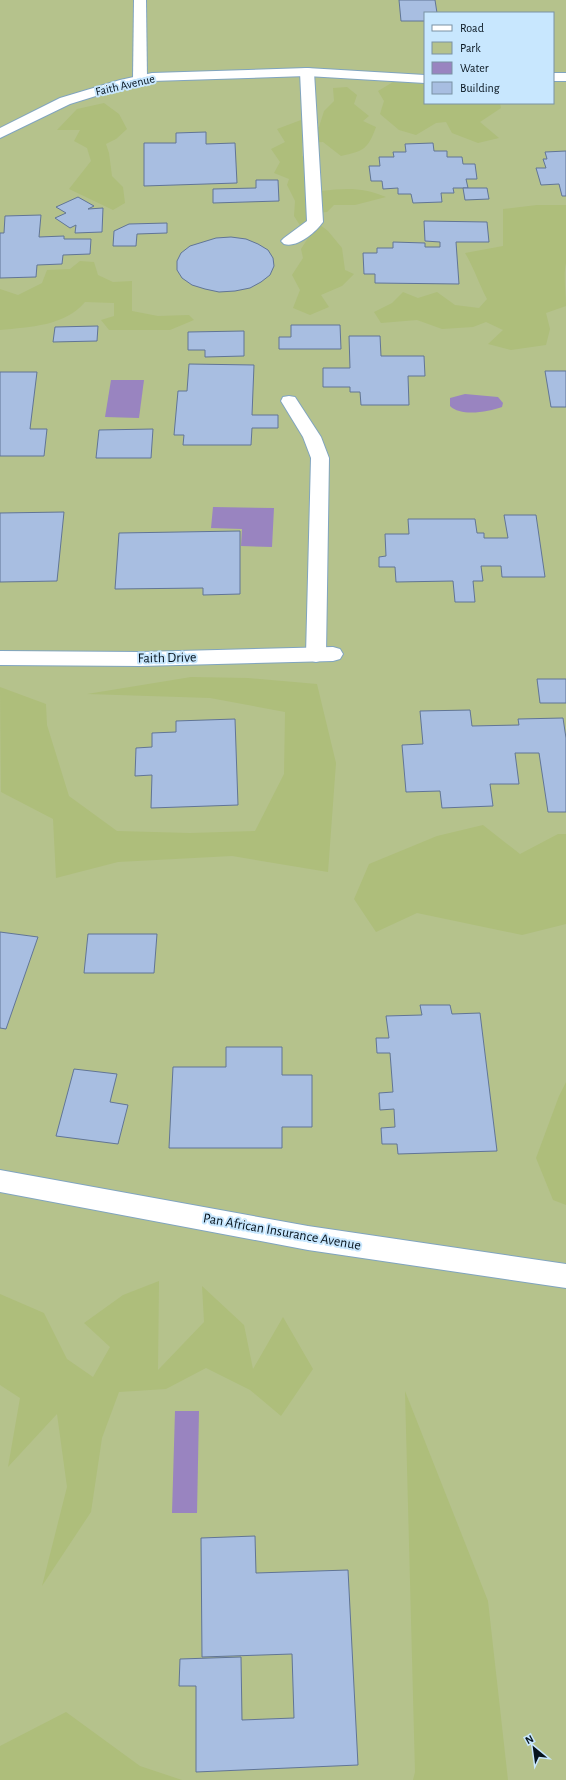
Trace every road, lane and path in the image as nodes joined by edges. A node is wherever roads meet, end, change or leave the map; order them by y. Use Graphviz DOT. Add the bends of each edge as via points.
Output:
graph roads {
  1 [pos="140,0"];
  2 [pos="307,72"];
  3 [pos="554,77"];
  4 [pos="566,77"];
  5 [pos="140,79"];
  6 [pos="424,79"];
  7 [pos="0,134"];
  8 [pos="289,241"];
  9 [pos="289,402"];
  10 [pos="0,658"];
  11 [pos="0,1181"];
  12 [pos="566,1276"];
  1 -- 5 [label="street"];
  2 -- 5 [label="street, Faith Avenue"];
  2 -- 6 [label="street, Faith Avenue"];
  2 -- 8 [label="street" via="314,222"];
  3 -- 4 [label="street"];
  5 -- 7 [label="street, Faith Avenue" via="65,101"];
  9 -- 10 [label="street, Faith Drive" via="312,437 320,458 324,655"];
  11 -- 12 [label="street, Pan African Insurance Avenue" via="308,1238"];
}
